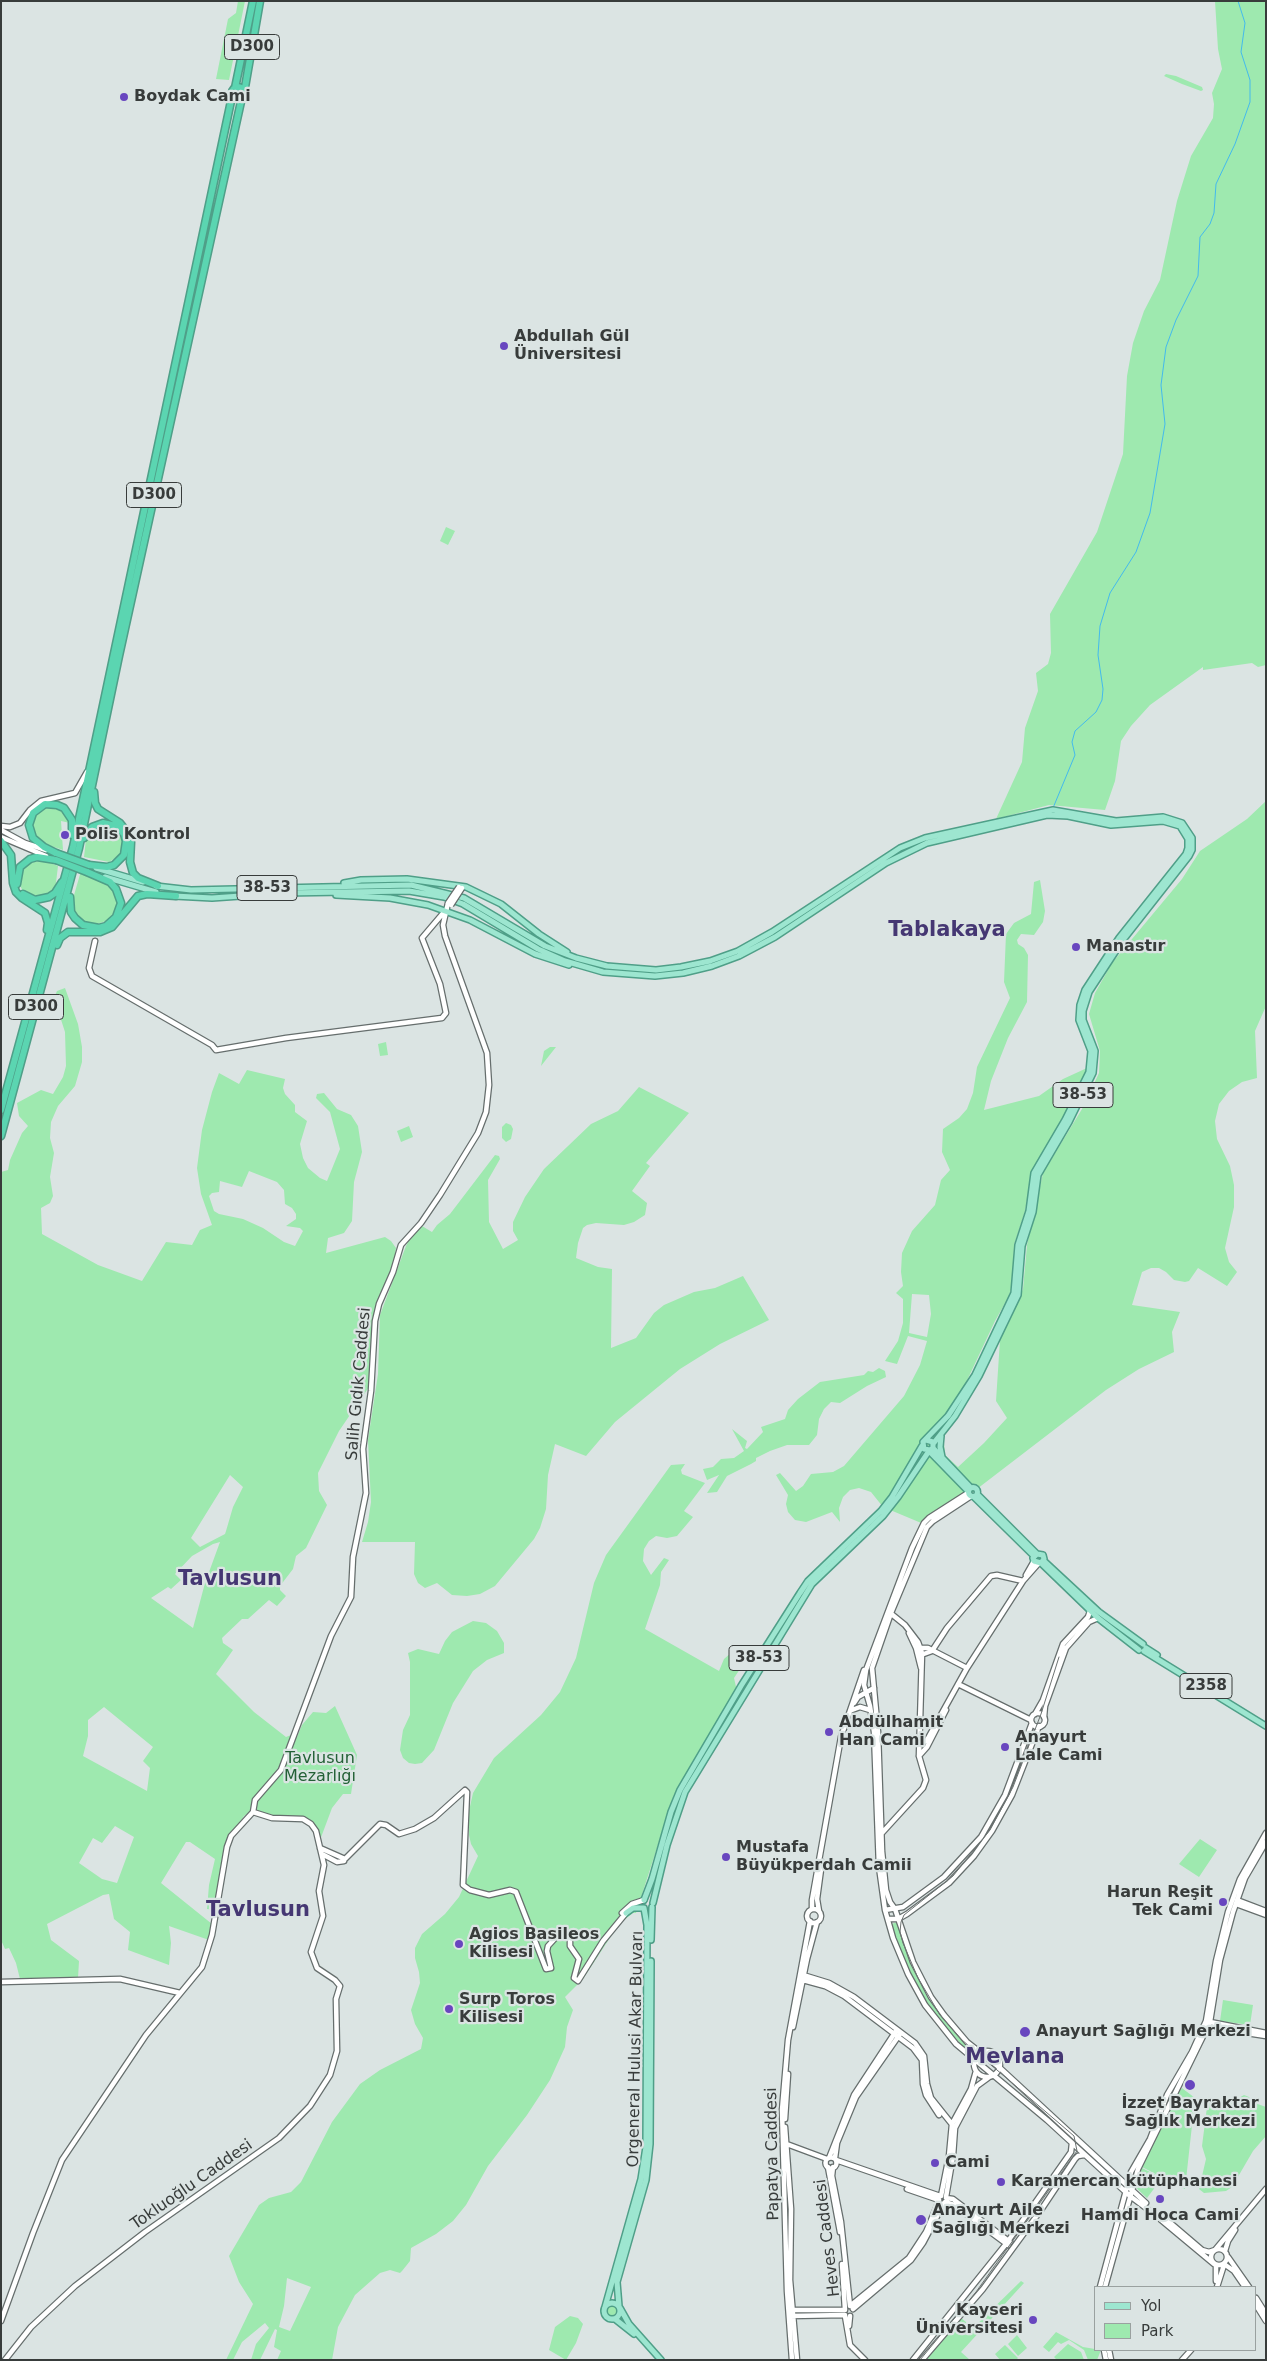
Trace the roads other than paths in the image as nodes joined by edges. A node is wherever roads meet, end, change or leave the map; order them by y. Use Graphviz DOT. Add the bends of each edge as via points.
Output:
graph roads {
  1 [pos="253,1"];
  2 [pos="260,1"];
  3 [pos="235,88"];
  4 [pos="243,95"];
  5 [pos="233,98"];
  6 [pos="92,768"];
  7 [pos="1111,822"];
  8 [pos="1,826"];
  9 [pos="986,827"];
  10 [pos="1,830"];
  11 [pos="1,839"];
  12 [pos="76,847"];
  13 [pos="56,857"];
  14 [pos="88,868"];
  15 [pos="69,878"];
  16 [pos="158,886"];
  17 [pos="325,886"];
  18 [pos="461,887"];
  19 [pos="326,893"];
  20 [pos="176,896"];
  21 [pos="445,912"];
  22 [pos="95,941"];
  23 [pos="44,953"];
  24 [pos="576,958"];
  25 [pos="587,967"];
  26 [pos="44,981"];
  27 [pos="1,1110"];
  28 [pos="1,1136"];
  29 [pos="942,1433"];
  30 [pos="926,1440"];
  31 [pos="922,1446"];
  32 [pos="932,1448"];
  33 [pos="942,1458"];
  34 [pos="972,1493"];
  35 [pos="1038,1560"];
  36 [pos="1023,1581"];
  37 [pos="1090,1611"];
  38 [pos="889,1612"];
  39 [pos="1098,1618"];
  40 [pos="918,1648"];
  41 [pos="1143,1648"];
  42 [pos="932,1651"];
  43 [pos="920,1654"];
  44 [pos="868,1662"];
  45 [pos="967,1668"];
  46 [pos="873,1681"];
  47 [pos="865,1682"];
  48 [pos="958,1684"];
  49 [pos="874,1688"];
  50 [pos="866,1691"];
  51 [pos="855,1695"];
  52 [pos="852,1710"];
  53 [pos="870,1710"];
  54 [pos="1017,1714"];
  55 [pos="1034,1714"];
  56 [pos="1044,1717"];
  57 [pos="1032,1722"];
  58 [pos="1266,1725"];
  59 [pos="1039,1726"];
  60 [pos="919,1745"];
  61 [pos="919,1756"];
  62 [pos="836,1769"];
  63 [pos="830,1798"];
  64 [pos="253,1812"];
  65 [pos="880,1833"];
  66 [pos="1266,1833"];
  67 [pos="1266,1842"];
  68 [pos="320,1848"];
  69 [pos="322,1854"];
  70 [pos="346,1858"];
  71 [pos="644,1900"];
  72 [pos="1236,1902"];
  73 [pos="652,1905"];
  74 [pos="644,1908"];
  75 [pos="812,1909"];
  76 [pos="895,1909"];
  77 [pos="819,1910"];
  78 [pos="885,1910"];
  79 [pos="1266,1911"];
  80 [pos="626,1913"];
  81 [pos="1266,1915"];
  82 [pos="888,1919"];
  83 [pos="898,1919"];
  84 [pos="646,1920"];
  85 [pos="810,1921"];
  86 [pos="817,1922"];
  87 [pos="617,1923"];
  88 [pos="803,1977"];
  89 [pos="1,1982"];
  90 [pos="180,1993"];
  91 [pos="793,2019"];
  92 [pos="1209,2025"];
  93 [pos="898,2033"];
  94 [pos="1266,2034"];
  95 [pos="981,2052"];
  96 [pos="975,2060"];
  97 [pos="1000,2068"];
  98 [pos="976,2071"];
  99 [pos="994,2076"];
  100 [pos="988,2078"];
  101 [pos="952,2126"];
  102 [pos="1072,2143"];
  103 [pos="784,2145"];
  104 [pos="1085,2154"];
  105 [pos="827,2159"];
  106 [pos="835,2159"];
  107 [pos="828,2166"];
  108 [pos="836,2166"];
  109 [pos="1131,2172"];
  110 [pos="1119,2179"];
  111 [pos="1266,2189"];
  112 [pos="1126,2190"];
  113 [pos="1266,2193"];
  114 [pos="1130,2194"];
  115 [pos="942,2199"];
  116 [pos="1140,2202"];
  117 [pos="1126,2209"];
  118 [pos="1007,2242"];
  119 [pos="1014,2247"];
  120 [pos="1215,2250"];
  121 [pos="1225,2251"];
  122 [pos="1228,2257"];
  123 [pos="1215,2264"];
  124 [pos="1224,2264"];
  125 [pos="1100,2286"];
  126 [pos="1105,2286"];
  127 [pos="1216,2286"];
  128 [pos="1216,2286"];
  129 [pos="1243,2286"];
  130 [pos="1248,2286"];
  131 [pos="1257,2300"];
  132 [pos="604,2307"];
  133 [pos="619,2307"];
  134 [pos="1257,2307"];
  135 [pos="851,2308"];
  136 [pos="790,2313"];
  137 [pos="846,2314"];
  138 [pos="1266,2314"];
  139 [pos="615,2319"];
  140 [pos="1,2321"];
  141 [pos="1266,2321"];
  142 [pos="6,2359"];
  143 [pos="656,2360"];
  144 [pos="661,2360"];
  145 [pos="792,2360"];
  146 [pos="797,2360"];
  147 [pos="867,2360"];
  148 [pos="913,2360"];
  149 [pos="922,2360"];
  1 -- 3 [label="highway, D300"];
  2 -- 4 [label="highway, D300"];
  3 -- 4 [label="highway" via="241,88"];
  3 -- 5 [label="highway"];
  4 -- 5 [label="highway" via="237,100"];
  4 -- 6 [label="highway, D300"];
  5 -- 6 [label="highway, D300"];
  6 -- 8 [label="street" via="75,793 41,801 20,823"];
  6 -- 12 [label="highway, D300"];
  6 -- 16 [label="highway" via="95,804 128,832 133,873"];
  7 -- 9 [label="main road, 38-53" via="1053,810"];
  7 -- 29 [label="main road, Orgeneral Hulusi Akar Bulvarı / 38-53" via="1163,817 1178,820 1188,830 1192,850 1122,940 1089,992 1083,1020 1095,1051 1091,1078 1038,1175 1033,1212 1022,1246 1018,1295 978,1376"];
  7 -- 30 [label="main road, 38-53" via="1173,823 1185,832 1188,848 1179,864 1119,938 1086,990 1079,1020 1091,1051 1089,1072 1034,1174 1029,1211 1018,1245 1014,1294 975,1375 948,1416"];
  9 -- 24 [label="main road, 38-53" via="925,838 900,848 772,932 738,951 710,961 682,968 648,970 607,966"];
  9 -- 25 [label="main road, 38-53" via="905,852 775,937 712,966 655,976 603,972"];
  10 -- 13 [label="street"];
  11 -- 13 [label="street"];
  11 -- 23 [label="highway" via="11,855 16,892 42,909 48,917"];
  12 -- 13 [label="highway" via="72,820 67,811 57,804 41,806 30,819 30,832 37,843"];
  12 -- 14 [label="highway" via="88,830 97,824 110,823 124,834 127,846 120,861 107,867"];
  12 -- 15 [label="highway, D300"];
  13 -- 14 [label="highway, bridge"];
  13 -- 15 [label="highway" via="37,857 24,863 17,879 20,890 29,898 42,900 55,893"];
  14 -- 15 [label="highway" via="110,882 120,896 116,917 106,926 91,928 75,918 69,904"];
  14 -- 16 [label="main road, 38-53"];
  14 -- 20 [label="main road, 38-53" via="145,890"];
  15 -- 23 [label="highway, D300"];
  15 -- 26 [label="highway, D300"];
  16 -- 17 [label="main road, 38-53" via="191,890"];
  17 -- 18 [label="main road" via="398,879"];
  17 -- 24 [label="main road, 38-53" via="411,885 447,893 496,915 545,946"];
  18 -- 21 [label="street, bridge"];
  18 -- 24 [label="main road" via="480,892 501,904"];
  19 -- 20 [label="main road, 38-53" via="212,898"];
  19 -- 21 [label="main road" via="399,899"];
  19 -- 25 [label="main road, 38-53" via="409,891 444,897 470,908 538,949"];
  20 -- 26 [label="highway" via="142,894 134,898 116,923 106,930 64,934 57,943"];
  21 -- 22 [label="street" via="422,938 440,984 446,1013 442,1018 216,1050 92,976 89,968"];
  21 -- 25 [label="main road" via="477,923 550,960"];
  21 -- 64 [label="street, Salih Gıdık Caddesi" via="446,940 487,1053 489,1086 486,1112 478,1133 440,1196 401,1245 379,1304 363,1449 366,1493 354,1550 351,1597 331,1636 281,1770 254,1800"];
  23 -- 27 [label="highway, D300"];
  26 -- 28 [label="highway, D300"];
  29 -- 32 [label="main road, Orgeneral Hulusi Akar Bulvarı / 38-53"];
  29 -- 33 [label="main road"];
  30 -- 31 [label="main road"];
  30 -- 32 [label="main road" via="930,1440"];
  31 -- 32 [label="main road" via="924,1449"];
  31 -- 71 [label="main road, 38-53" via="881,1511 808,1581 741,1686 678,1794"];
  32 -- 33 [label="main road"];
  32 -- 34 [label="main road"];
  32 -- 73 [label="main road, Orgeneral Hulusi Akar Bulvarı" via="883,1516 804,1594 685,1792 667,1844"];
  33 -- 34 [label="main road"];
  34 -- 35 [label="main road"];
  34 -- 38 [label="street" via="926,1522 912,1548"];
  35 -- 36 [label="street"];
  35 -- 37 [label="main road"];
  35 -- 41 [label="main road"];
  36 -- 42 [label="street" via="997,1575 990,1577"];
  36 -- 45 [label="street"];
  37 -- 39 [label="main road"];
  37 -- 55 [label="street" via="1063,1644 1043,1700"];
  38 -- 40 [label="street" via="905,1625"];
  38 -- 44 [label="street"];
  38 -- 46 [label="street" via="873,1666"];
  39 -- 41 [label="main road"];
  39 -- 56 [label="street" via="1090,1621 1066,1648"];
  40 -- 42 [label="street"];
  40 -- 43 [label="street"];
  41 -- 58 [label="main road"];
  42 -- 43 [label="street"];
  42 -- 45 [label="street"];
  43 -- 60 [label="street"];
  44 -- 47 [label="street"];
  44 -- 51 [label="street"];
  45 -- 48 [label="street"];
  46 -- 47 [label="street"];
  46 -- 49 [label="street"];
  47 -- 50 [label="street"];
  47 -- 51 [label="street"];
  48 -- 54 [label="street"];
  48 -- 60 [label="street" via="927,1740"];
  48 -- 61 [label="street" via="927,1747"];
  49 -- 50 [label="street"];
  49 -- 65 [label="street"];
  50 -- 52 [label="street" via="858,1697"];
  50 -- 53 [label="street"];
  51 -- 62 [label="street" via="841,1737"];
  52 -- 53 [label="street" via="863,1707"];
  52 -- 62 [label="street"];
  53 -- 65 [label="street"];
  54 -- 55 [label="street"];
  54 -- 57 [label="street"];
  55 -- 56 [label="street" via="1040,1713"];
  55 -- 57 [label="street"];
  56 -- 59 [label="street" via="1044,1723"];
  57 -- 59 [label="street"];
  57 -- 76 [label="street" via="1005,1795 980,1837 944,1877 914,1900"];
  59 -- 83 [label="street" via="1012,1795 986,1840 949,1883"];
  60 -- 61 [label="street"];
  61 -- 65 [label="street" via="925,1785"];
  62 -- 63 [label="street"];
  63 -- 75 [label="street"];
  63 -- 77 [label="street" via="818,1894"];
  64 -- 68 [label="street" via="272,1818 305,1819 315,1829"];
  64 -- 90 [label="street, Salih Gıdık Caddesi" via="228,1843 211,1939 202,1967"];
  65 -- 76 [label="street" via="886,1890"];
  65 -- 78 [label="street" via="879,1867"];
  66 -- 109 [label="street" via="1240,1879 1228,1912 1206,2021"];
  67 -- 72 [label="street" via="1245,1878"];
  68 -- 69 [label="street"];
  68 -- 70 [label="street" via="341,1859"];
  69 -- 70 [label="street" via="339,1862"];
  69 -- 142 [label="street, Tokluoğlu Caddesi" via="324,1873 319,1891 322,1919 311,1952 317,1968 340,1985 336,2003 338,2045 334,2066 320,2094 297,2121 259,2154 150,2228 75,2286 26,2332"];
  70 -- 87 [label="street" via="379,1826 384,1824 397,1834 415,1829 429,1822 466,1790 463,1885 489,1895 516,1892 547,1970 551,1968 548,1946 559,1934 567,1932 570,1946 579,1959 574,1978 578,1980"];
  71 -- 73 [label="main road" via="650,1900"];
  71 -- 74 [label="main road, Orgeneral Hulusi Akar Bulvarı"];
  71 -- 87 [label="street" via="626,1908"];
  72 -- 79 [label="street"];
  72 -- 81 [label="street"];
  72 -- 92 [label="street" via="1220,1960"];
  73 -- 74 [label="main road"];
  73 -- 133 [label="main road, Orgeneral Hulusi Akar Bulvarı" via="650,2144 646,2180 617,2282"];
  74 -- 80 [label="main road" via="630,1909"];
  74 -- 84 [label="main road, Orgeneral Hulusi Akar Bulvarı"];
  75 -- 77 [label="street"];
  75 -- 85 [label="street" via="808,1914"];
  76 -- 78 [label="street"];
  76 -- 83 [label="street"];
  77 -- 86 [label="street" via="821,1917"];
  78 -- 82 [label="street"];
  80 -- 84 [label="main road" via="631,1910 637,1912"];
  80 -- 87 [label="street"];
  82 -- 83 [label="street"];
  82 -- 96 [label="street" via="902,1959 928,2010 954,2042"];
  83 -- 95 [label="street" via="908,1950 931,1997 965,2039"];
  84 -- 132 [label="main road, Orgeneral Hulusi Akar Bulvarı" via="646,2147 641,2179"];
  85 -- 86 [label="street"];
  85 -- 91 [label="street, Papatya Caddesi"];
  86 -- 88 [label="street, Papatya Caddesi"];
  88 -- 91 [label="street, Papatya Caddesi"];
  88 -- 93 [label="street" via="844,1996"];
  89 -- 90 [label="street" via="120,1980"];
  90 -- 140 [label="street, Salih Gıdık Caddesi" via="138,2047 62,2160"];
  91 -- 103 [label="street, Papatya Caddesi"];
  92 -- 94 [label="street"];
  92 -- 114 [label="street" via="1138,2169"];
  93 -- 101 [label="street" via="920,2057 926,2095 935,2110"];
  93 -- 105 [label="street, Heves Caddesi" via="854,2095"];
  93 -- 106 [label="street, Heves Caddesi" via="856,2097 837,2143"];
  95 -- 96 [label="street"];
  95 -- 97 [label="street"];
  95 -- 97 [label="street" via="994,2053 1000,2059"];
  96 -- 98 [label="street"];
  96 -- 99 [label="street"];
  97 -- 99 [label="street"];
  97 -- 110 [label="street"];
  98 -- 100 [label="street"];
  98 -- 101 [label="street" via="971,2089"];
  99 -- 100 [label="street"];
  99 -- 102 [label="street"];
  100 -- 101 [label="street" via="980,2082"];
  101 -- 115 [label="street"];
  102 -- 104 [label="street"];
  102 -- 118 [label="street" via="1071,2152"];
  103 -- 105 [label="street"];
  103 -- 136 [label="street, Papatya Caddesi" via="790,2202"];
  104 -- 112 [label="street"];
  104 -- 119 [label="street" via="1075,2159"];
  105 -- 106 [label="street"];
  105 -- 107 [label="street, Heves Caddesi"];
  106 -- 108 [label="street, Heves Caddesi"];
  106 -- 115 [label="street"];
  107 -- 108 [label="street"];
  107 -- 137 [label="street, Heves Caddesi" via="840,2234"];
  108 -- 115 [label="street"];
  108 -- 135 [label="street, Heves Caddesi" via="832,2174"];
  109 -- 110 [label="street"];
  109 -- 112 [label="street"];
  110 -- 112 [label="street"];
  111 -- 120 [label="street"];
  112 -- 114 [label="street"];
  112 -- 125 [label="street"];
  113 -- 121 [label="street" via="1232,2234"];
  114 -- 116 [label="street"];
  114 -- 117 [label="street"];
  114 -- 120 [label="street" via="1200,2249"];
  115 -- 118 [label="street" via="953,2199"];
  115 -- 135 [label="street" via="924,2242 911,2260"];
  116 -- 117 [label="street" via="1133,2202"];
  116 -- 123 [label="street"];
  117 -- 126 [label="street"];
  118 -- 119 [label="street"];
  118 -- 148 [label="street"];
  119 -- 149 [label="street" via="977,2297"];
  120 -- 121 [label="street"];
  120 -- 123 [label="street" via="1211,2256"];
  121 -- 122 [label="street"];
  122 -- 124 [label="street"];
  122 -- 130 [label="street"];
  123 -- 124 [label="street"];
  123 -- 127 [label="street"];
  124 -- 128 [label="street"];
  124 -- 129 [label="street" via="1234,2271"];
  131 -- 138 [label="street"];
  132 -- 133 [label="main road" via="612,2303"];
  132 -- 139 [label="main road" via="605,2316 609,2320"];
  133 -- 139 [label="main road" via="620,2315"];
  133 -- 144 [label="main road" via="629,2324"];
  134 -- 141 [label="street"];
  135 -- 137 [label="street"];
  135 -- 137 [label="street"];
  136 -- 137 [label="street"];
  136 -- 145 [label="street, Papatya Caddesi"];
  136 -- 146 [label="street, Papatya Caddesi"];
  137 -- 147 [label="street, Heves Caddesi" via="849,2342 855,2352"];
  139 -- 143 [label="main road" via="632,2332"];
}
